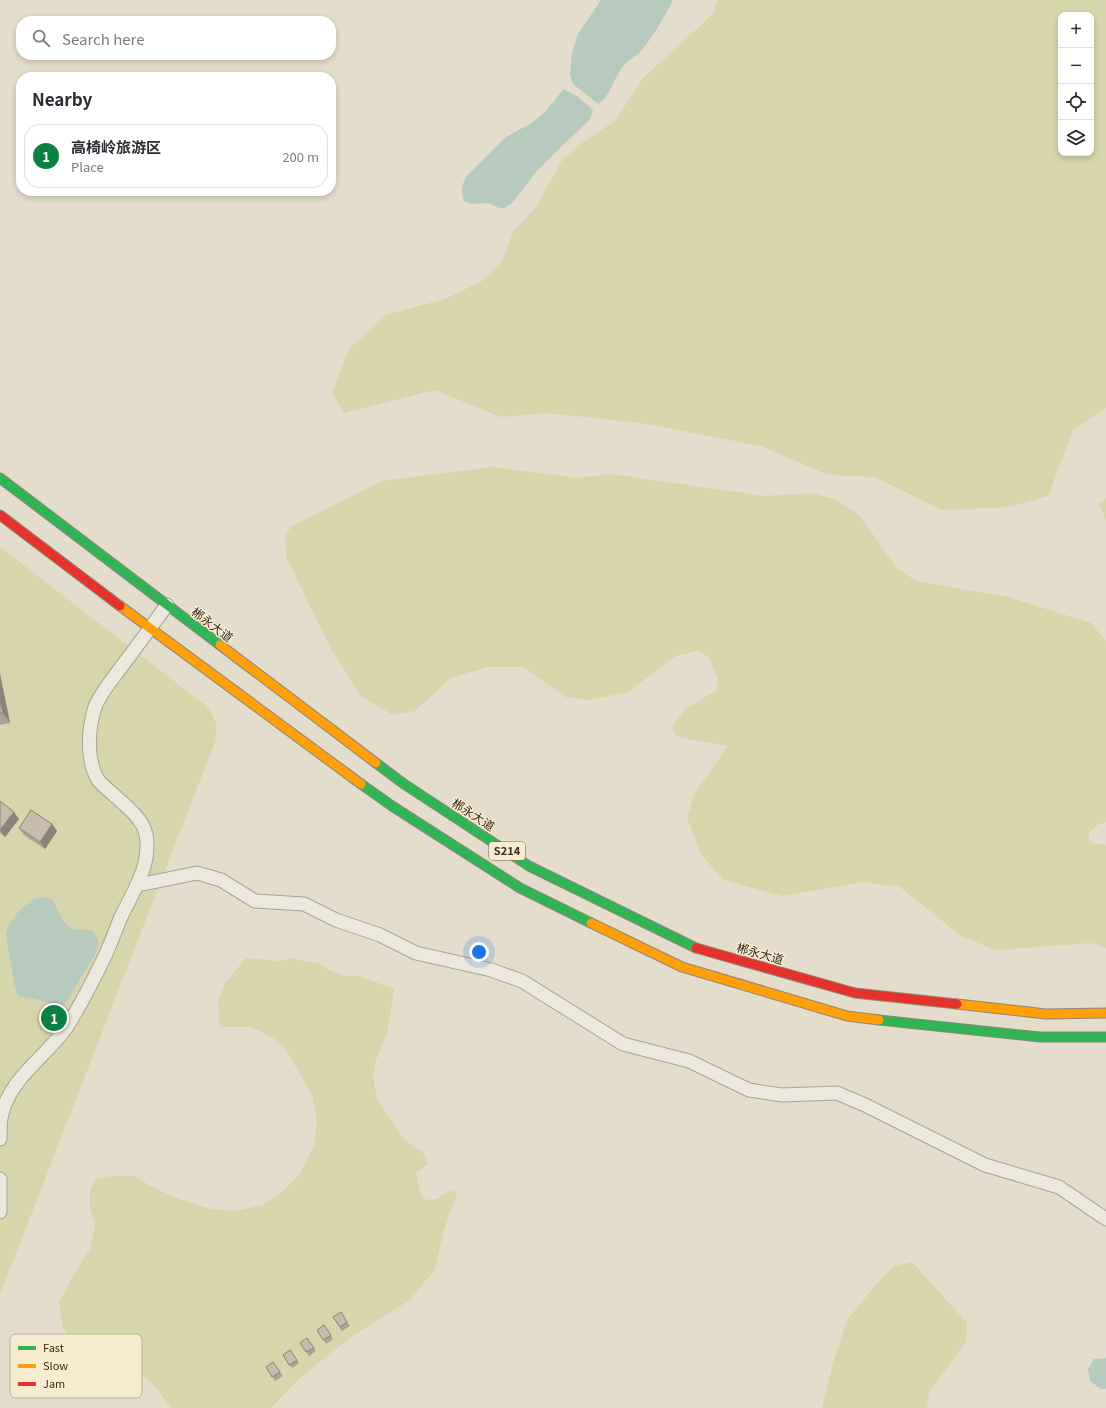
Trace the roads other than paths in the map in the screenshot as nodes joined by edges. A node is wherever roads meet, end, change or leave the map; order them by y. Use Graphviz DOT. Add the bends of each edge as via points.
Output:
graph roads {
  1 [pos="0,478"];
  2 [pos="0,515"];
  3 [pos="167,605"];
  4 [pos="149,630"];
  5 [pos="138,885"];
  6 [pos="1106,1014"];
  7 [pos="1106,1037"];
  8 [pos="0,1140"];
  9 [pos="0,1179"];
  10 [pos="0,1212"];
  11 [pos="1106,1218"];
  1 -- 3 [label="highway, 郴永大道 / S214"];
  2 -- 4 [label="highway, S214"];
  3 -- 4 [label="street"];
  3 -- 6 [label="highway, 郴永大道 / S214" via="404,784 529,866 695,948 855,993 1046,1014"];
  4 -- 5 [label="street" via="96,705 90,747 92,764 99,780 135,814 146,832 145,862"];
  4 -- 7 [label="highway, S214" via="392,806 520,888 682,968 847,1016 1040,1037"];
  5 -- 8 [label="street" via="121,916 103,960 65,1029 14,1088 2,1117"];
  5 -- 11 [label="street" via="197,873 221,880 255,901 304,904 336,920 380,935 416,953 491,970 522,981 623,1044 689,1061 749,1090 782,1095 837,1093 985,1165 1059,1187"];
  9 -- 10 [label="street"];
}
